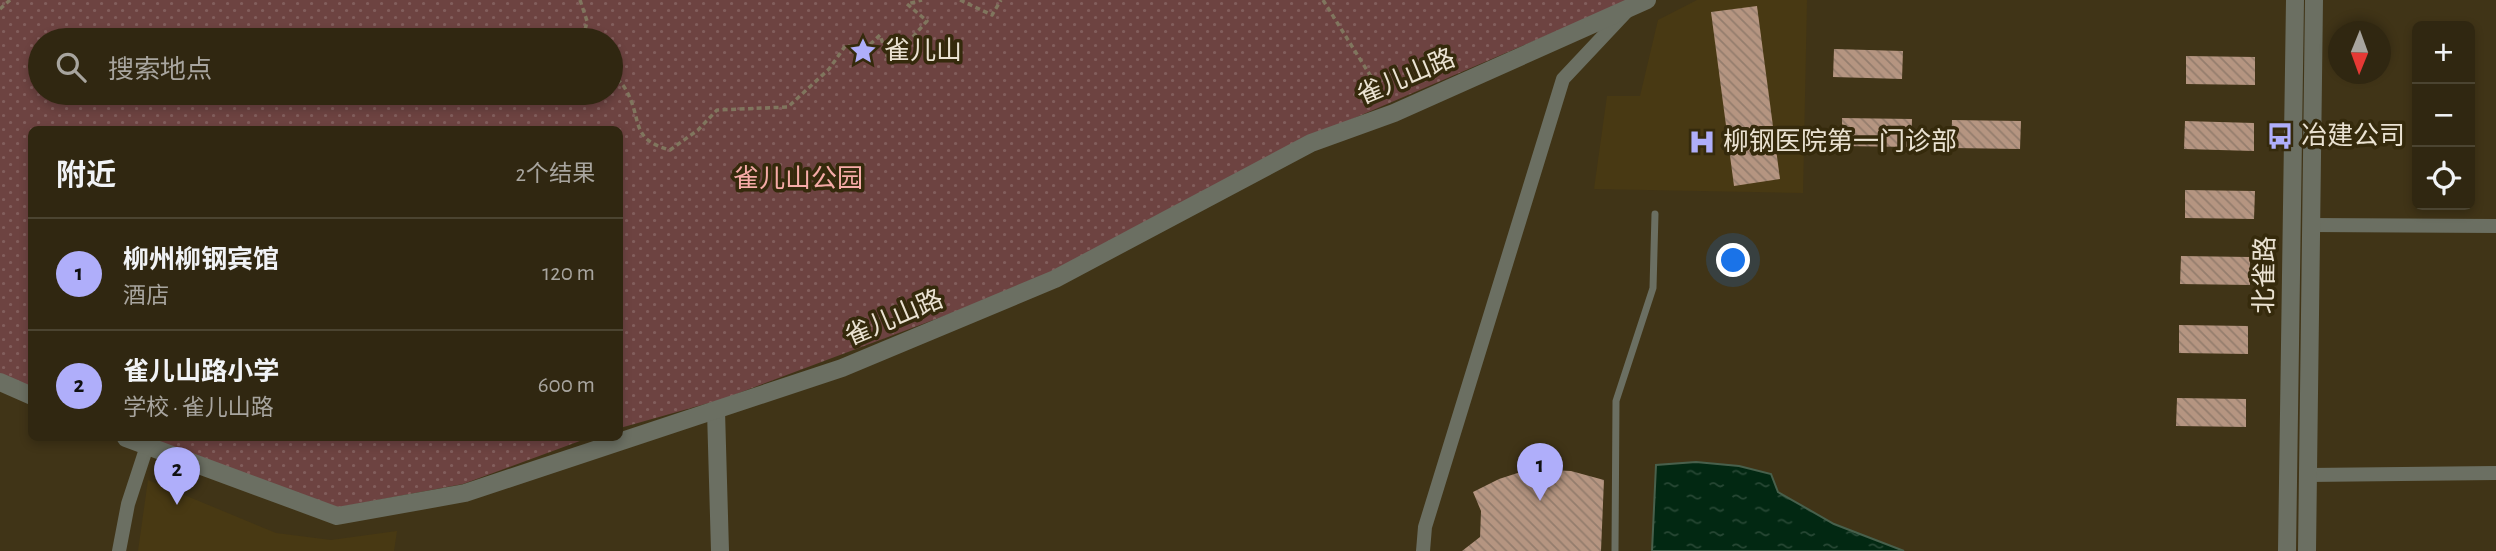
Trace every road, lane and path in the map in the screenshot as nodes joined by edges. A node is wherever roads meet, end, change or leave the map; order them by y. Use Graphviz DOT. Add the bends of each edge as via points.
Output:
graph roads {
  1 [pos="10,0"];
  2 [pos="580,0"];
  3 [pos="922,0"];
  4 [pos="960,0"];
  5 [pos="1001,0"];
  6 [pos="1323,0"];
  7 [pos="1647,0"];
  8 [pos="2295,0"];
  9 [pos="2314,0"];
  10 [pos="1629,8"];
  11 [pos="0,9"];
  12 [pos="586,28"];
  13 [pos="623,86"];
  14 [pos="1394,113"];
  15 [pos="1655,215"];
  16 [pos="2311,225"];
  17 [pos="2496,226"];
  18 [pos="0,382"];
  19 [pos="28,394"];
  20 [pos="716,411"];
  21 [pos="134,441"];
  22 [pos="147,446"];
  23 [pos="2496,473"];
  24 [pos="2308,475"];
  25 [pos="119,551"];
  26 [pos="720,551"];
  27 [pos="1423,551"];
  28 [pos="1615,551"];
  29 [pos="2287,551"];
  30 [pos="2307,551"];
  1 -- 11 [label="path"];
  2 -- 12 [label="path"];
  3 -- 13 [label="path" via="906,4 928,21 887,56 880,35 863,51 846,45 829,69 788,107 717,110 670,150 649,145"];
  4 -- 5 [label="path" via="992,15"];
  6 -- 14 [label="path"];
  7 -- 10 [label="street, 雀儿山路"];
  8 -- 29 [label="street, 北雀路"];
  9 -- 16 [label="street, 北雀路"];
  10 -- 14 [label="street, 雀儿山路"];
  10 -- 27 [label="street" via="1563,79 1425,527"];
  14 -- 20 [label="street, 雀儿山路" via="1311,143 1055,279 842,368"];
  15 -- 28 [label="lane" via="1653,288 1616,401"];
  16 -- 17 [label="street"];
  16 -- 24 [label="street, 北雀路"];
  18 -- 19 [label="street"];
  20 -- 22 [label="street, 雀儿山路" via="465,493 337,516"];
  20 -- 26 [label="street"];
  21 -- 22 [label="street, 雀儿山路"];
  22 -- 25 [label="street"];
  23 -- 24 [label="street"];
  24 -- 30 [label="street, 北雀路"];
}
